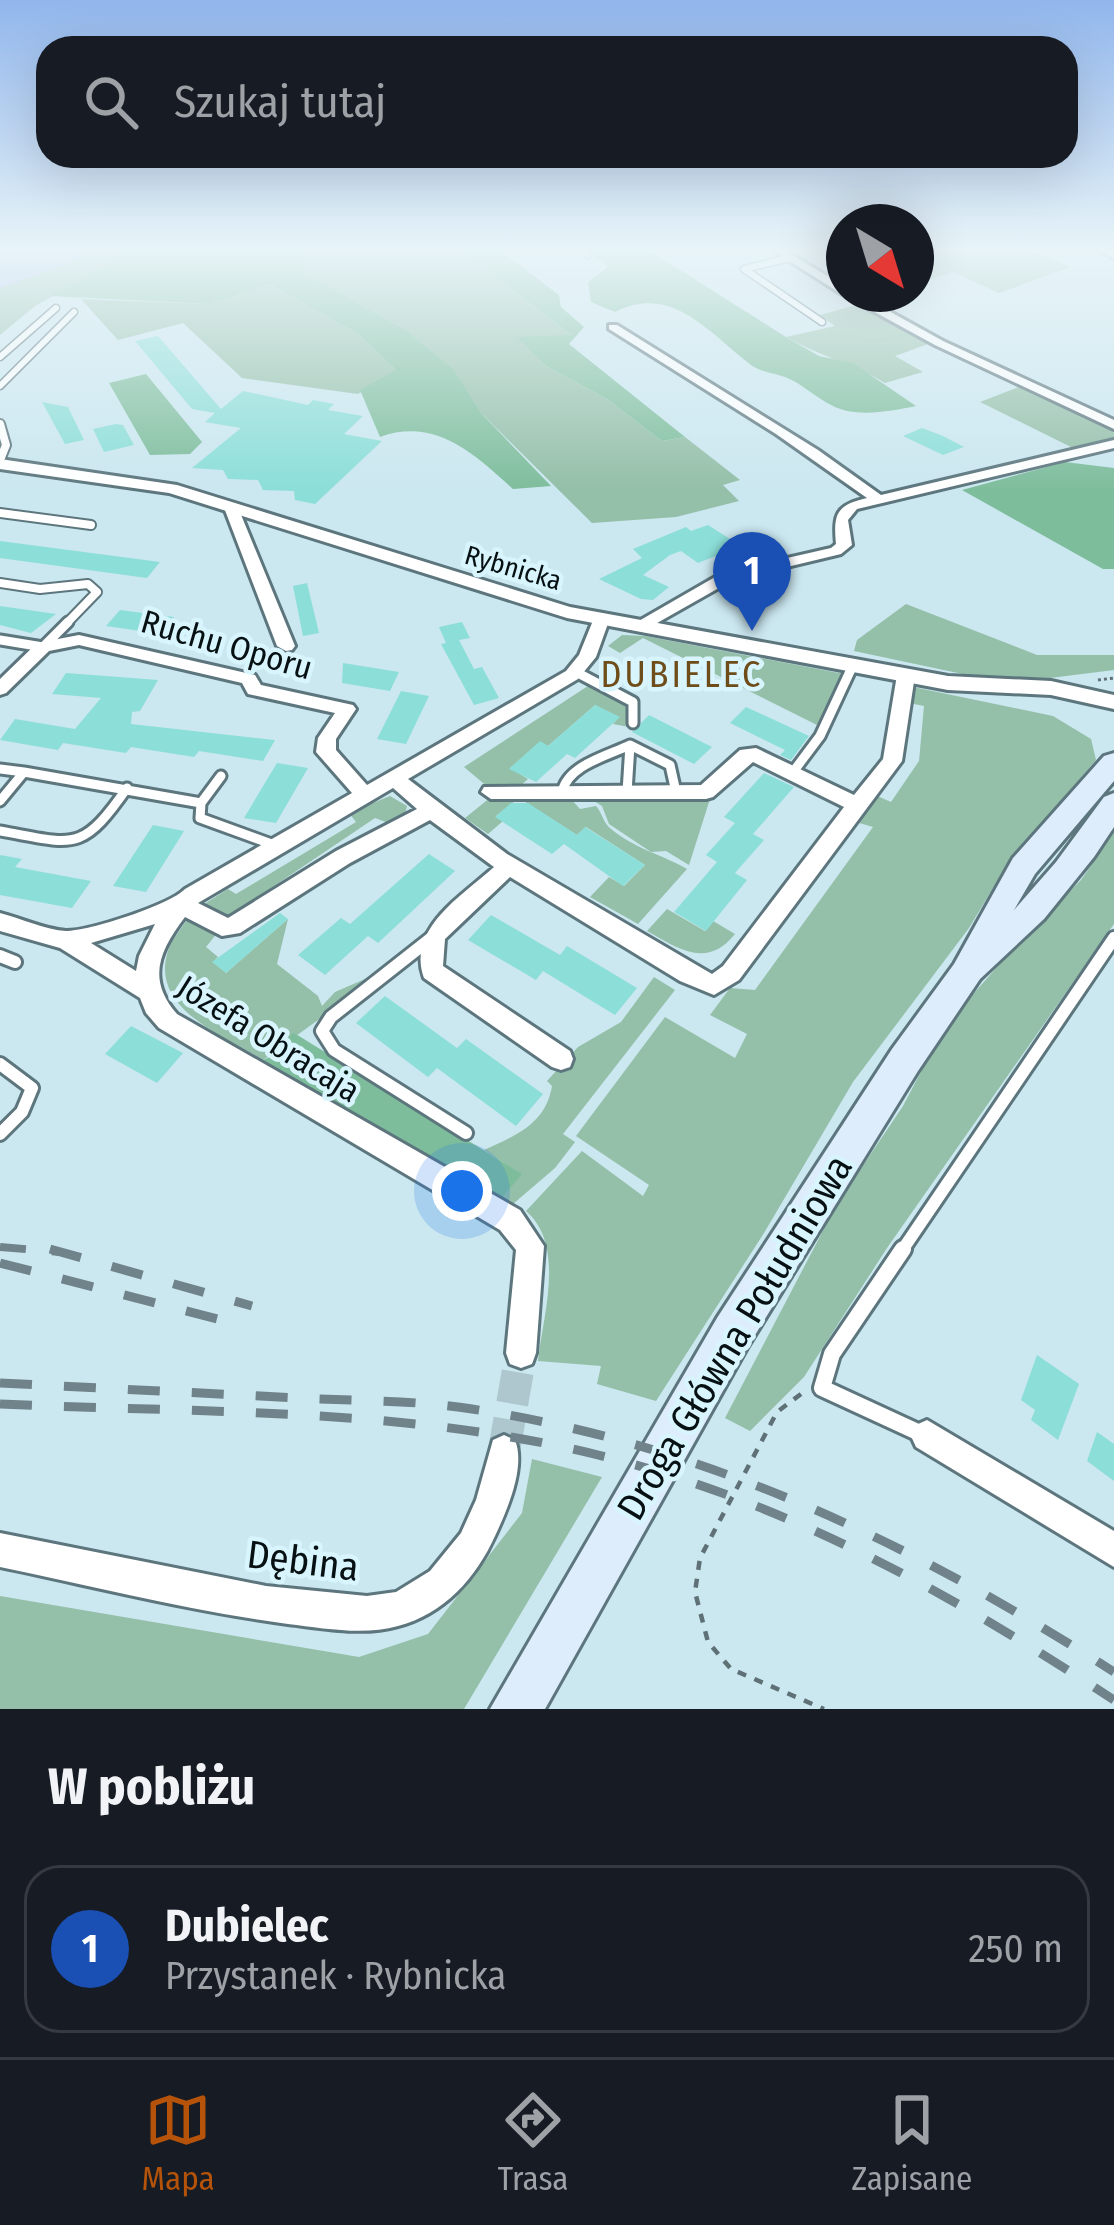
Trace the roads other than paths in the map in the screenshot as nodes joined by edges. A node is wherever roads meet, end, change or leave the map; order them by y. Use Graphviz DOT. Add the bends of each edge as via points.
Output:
graph roads {
  1 [pos="30,331"];
  2 [pos="55,331"];
  3 [pos="617,331"];
  4 [pos="917,331"];
  5 [pos="0,357"];
  6 [pos="0,386"];
  7 [pos="0,424"];
  8 [pos="1114,424"];
  9 [pos="1114,444"];
  10 [pos="0,462"];
  11 [pos="878,499"];
  12 [pos="230,506"];
  13 [pos="0,513"];
  14 [pos="91,525"];
  15 [pos="0,583"];
  16 [pos="602,618"];
  17 [pos="643,626"];
  18 [pos="0,640"];
  19 [pos="43,646"];
  20 [pos="286,646"];
  21 [pos="853,665"];
  22 [pos="576,672"];
  23 [pos="906,675"];
  24 [pos="0,689"];
  25 [pos="1021,689"];
  26 [pos="1114,702"];
  27 [pos="1114,720"];
  28 [pos="633,723"];
  29 [pos="630,745"];
  30 [pos="1114,763"];
  31 [pos="0,769"];
  32 [pos="23,772"];
  33 [pos="793,772"];
  34 [pos="221,776"];
  35 [pos="395,779"];
  36 [pos="127,788"];
  37 [pos="490,792"];
  38 [pos="562,792"];
  39 [pos="627,792"];
  40 [pos="676,792"];
  41 [pos="366,796"];
  42 [pos="0,801"];
  43 [pos="201,803"];
  44 [pos="857,805"];
  45 [pos="1114,805"];
  46 [pos="430,811"];
  47 [pos="0,831"];
  48 [pos="277,846"];
  49 [pos="508,866"];
  50 [pos="182,905"];
  51 [pos="0,922"];
  52 [pos="436,934"];
  53 [pos="1114,938"];
  54 [pos="67,940"];
  55 [pos="0,956"];
  56 [pos="15,962"];
  57 [pos="966,974"];
  58 [pos="146,991"];
  59 [pos="561,1059"];
  60 [pos="0,1064"];
  61 [pos="466,1133"];
  62 [pos="0,1134"];
  63 [pos="521,1353"];
  64 [pos="927,1436"];
  65 [pos="504,1450"];
  66 [pos="0,1550"];
  67 [pos="1114,1550"];
  68 [pos="516,1709"];
  1 -- 5 [label="lane"];
  2 -- 6 [label="lane"];
  3 -- 11 [label="street" via="757,413"];
  4 -- 8 [label="street"];
  7 -- 10 [label="lane"];
  9 -- 11 [label="street"];
  10 -- 12 [label="street, Rybnicka" via="116,478"];
  11 -- 17 [label="street" via="846,511 844,545 836,551 728,576"];
  12 -- 16 [label="street, Rybnicka" via="506,596"];
  12 -- 20 [label="street"];
  13 -- 14 [label="lane"];
  15 -- 19 [label="lane" via="88,584 97,592"];
  16 -- 17 [label="street, Rybnicka"];
  16 -- 22 [label="street"];
  17 -- 21 [label="street, Rybnicka"];
  18 -- 19 [label="lane"];
  19 -- 24 [label="street"];
  19 -- 41 [label="street, Ruchu Oporu" via="79,640 129,650 249,680 254,691 347,709 326,752"];
  21 -- 23 [label="street, Rybnicka"];
  21 -- 33 [label="lane"];
  22 -- 28 [label="lane" via="633,703"];
  22 -- 35 [label="street"];
  23 -- 25 [label="street, Rybnicka"];
  23 -- 44 [label="street" via="892,760"];
  25 -- 26 [label="street, Rybnicka"];
  25 -- 27 [label="street, Rybnicka"];
  29 -- 38 [label="lane" via="573,772"];
  29 -- 39 [label="lane"];
  29 -- 40 [label="lane" via="670,765"];
  30 -- 57 [label="main road, Droga Główna Południowa" via="1024,866"];
  31 -- 32 [label="lane"];
  32 -- 36 [label="lane"];
  32 -- 42 [label="lane"];
  33 -- 40 [label="street" via="747,755 706,792"];
  33 -- 44 [label="street"];
  34 -- 43 [label="lane"];
  35 -- 41 [label="street, Józefa Obracaja"];
  35 -- 46 [label="street"];
  36 -- 43 [label="lane"];
  36 -- 47 [label="lane" via="81,840"];
  37 -- 38 [label="street"];
  38 -- 39 [label="street"];
  39 -- 40 [label="street"];
  41 -- 48 [label="street, Józefa Obracaja"];
  43 -- 48 [label="lane" via="207,824"];
  44 -- 49 [label="street" via="715,985"];
  45 -- 57 [label="main road, Droga Główna Południowa" via="1064,879"];
  46 -- 49 [label="street"];
  46 -- 50 [label="street" via="232,927"];
  48 -- 50 [label="street, Józefa Obracaja"];
  49 -- 52 [label="street"];
  50 -- 54 [label="street"];
  50 -- 58 [label="street, Józefa Obracaja" via="161,927"];
  51 -- 54 [label="street"];
  52 -- 59 [label="street" via="432,971"];
  52 -- 61 [label="lane" via="322,1031 334,1050"];
  53 -- 64 [label="lane" via="832,1354 822,1388"];
  54 -- 58 [label="street"];
  55 -- 56 [label="lane"];
  57 -- 68 [label="main road, Droga Główna Południowa" via="804,1214"];
  58 -- 63 [label="street, Józefa Obracaja" via="168,1021 510,1220 530,1246"];
  60 -- 62 [label="lane" via="32,1088"];
  64 -- 67 [label="street"];
  65 -- 66 [label="street, Dębina" via="481,1540 428,1595 394,1612 308,1610"];
}
